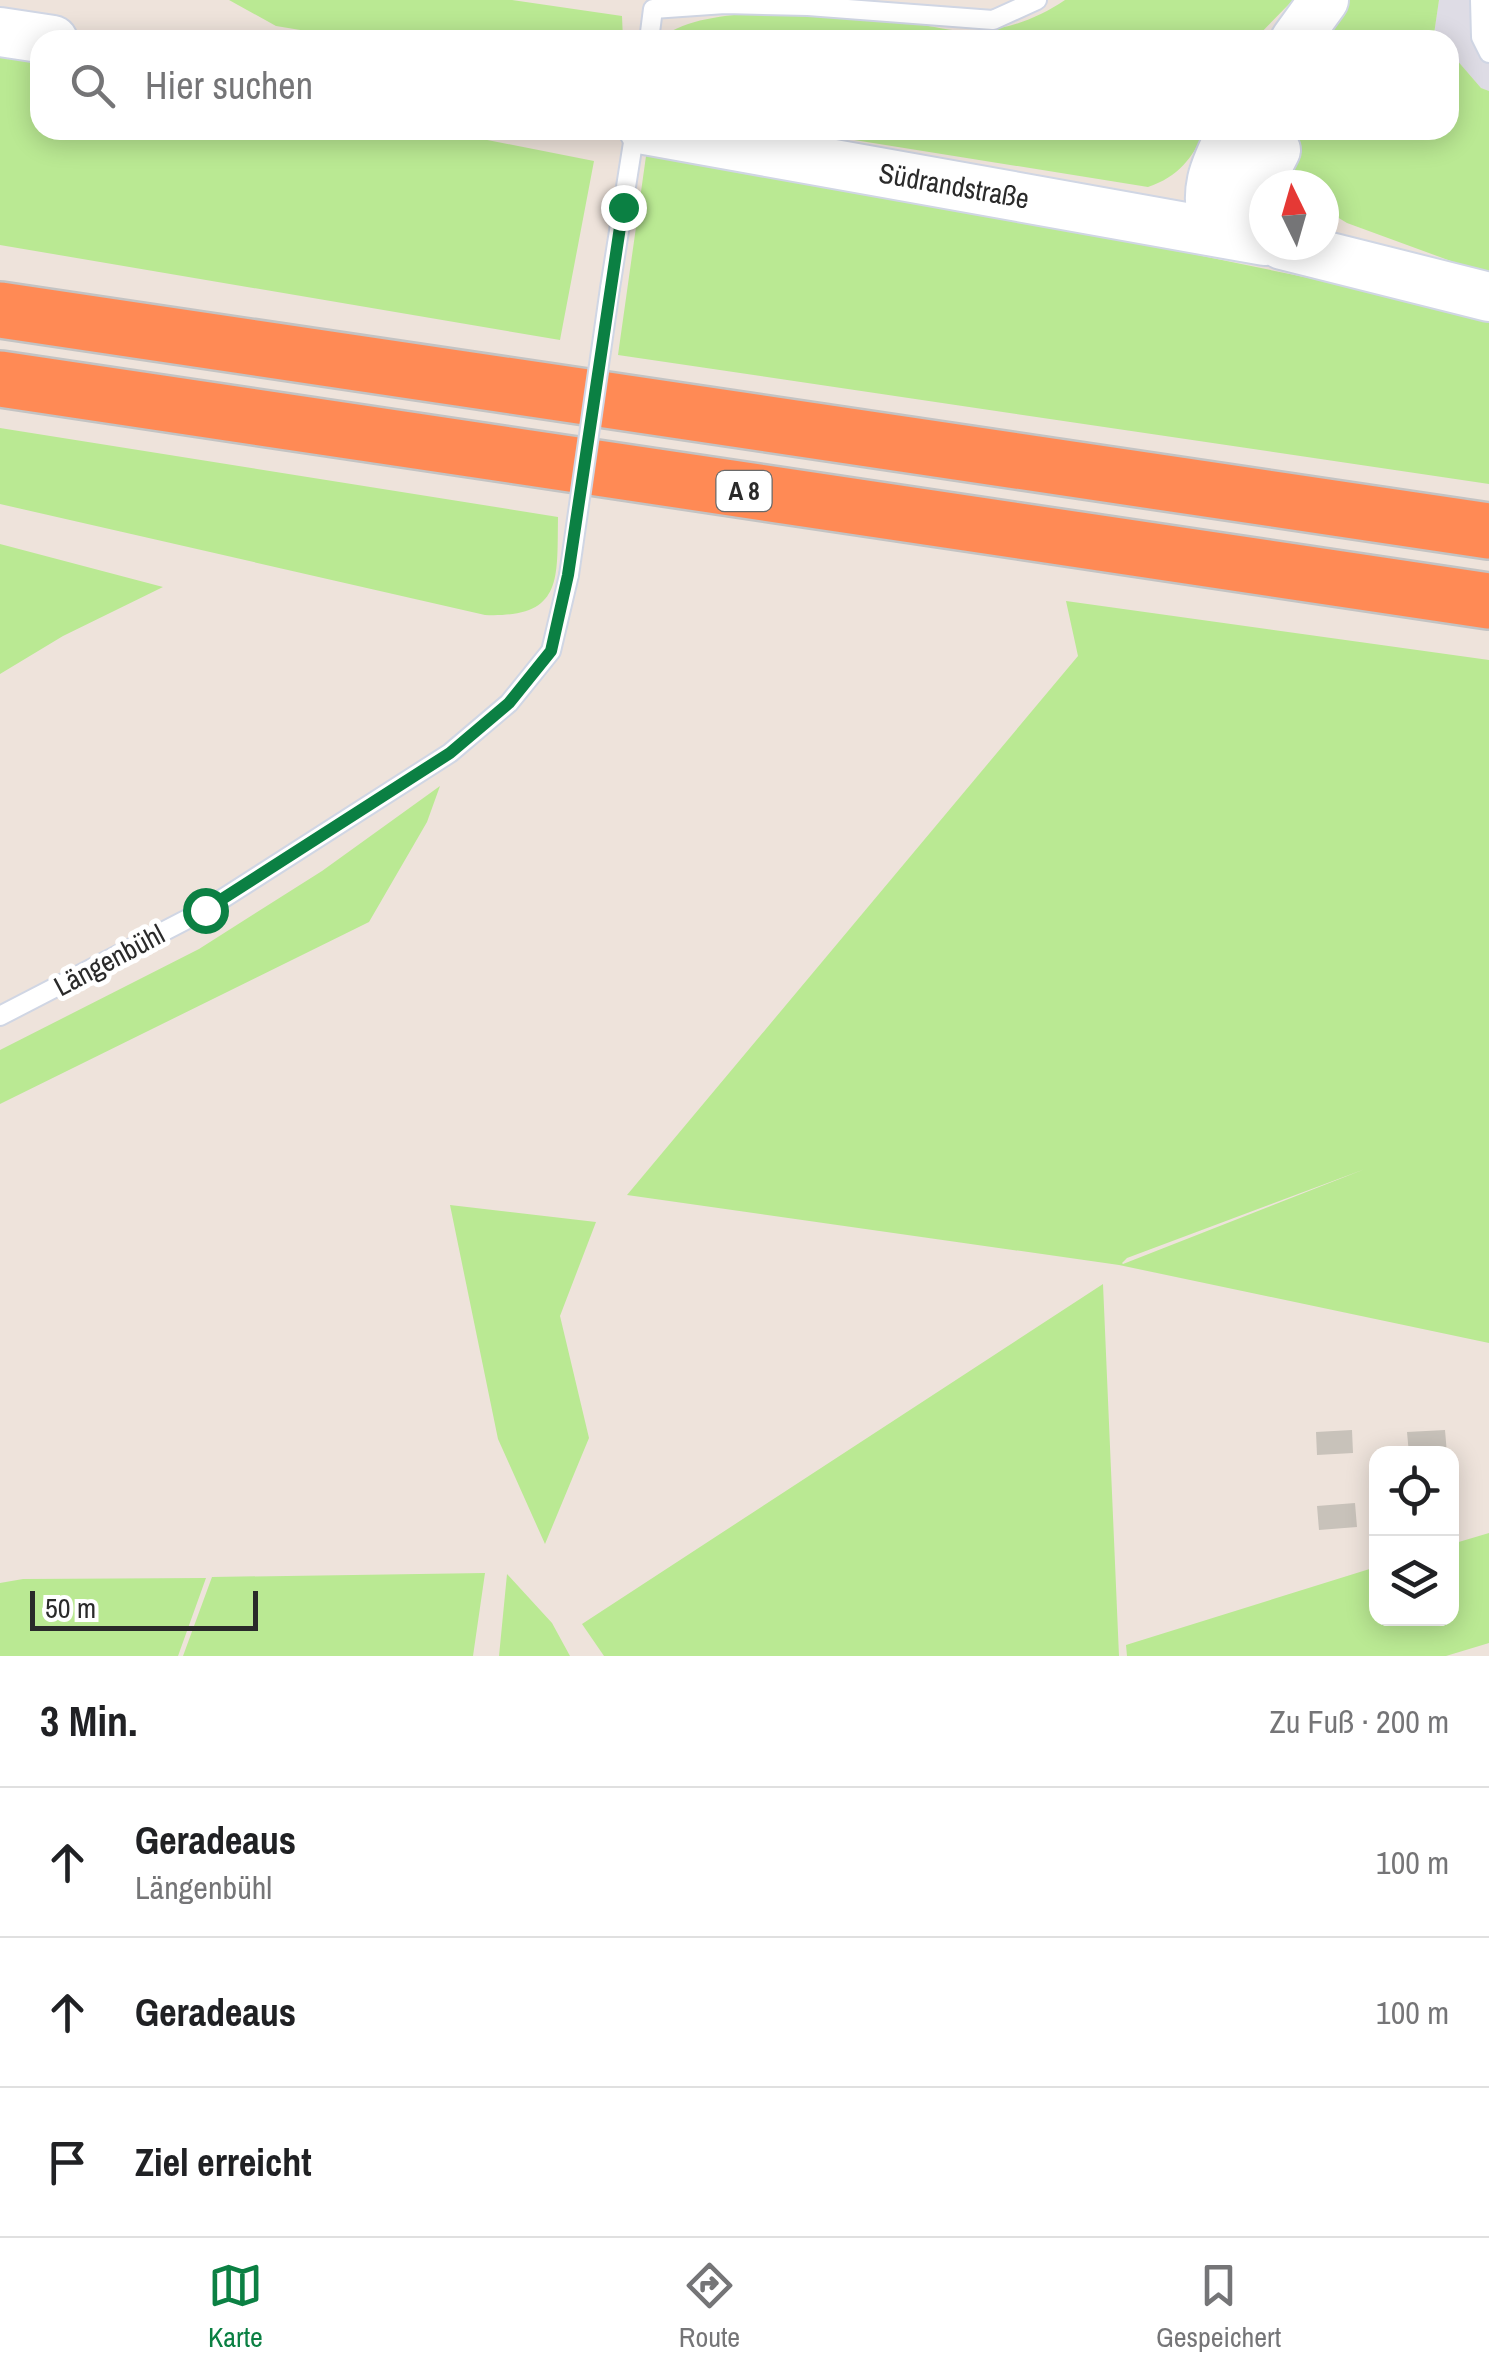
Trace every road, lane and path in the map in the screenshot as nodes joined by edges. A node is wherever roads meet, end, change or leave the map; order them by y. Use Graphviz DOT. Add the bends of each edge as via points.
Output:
graph roads {
  1 [pos="1037,0"];
  2 [pos="1324,0"];
  3 [pos="1480,0"];
  4 [pos="650,30"];
  5 [pos="1302,30"];
  6 [pos="0,32"];
  7 [pos="30,36"];
  8 [pos="1489,53"];
  9 [pos="633,140"];
  10 [pos="700,140"];
  11 [pos="1227,140"];
  12 [pos="1281,155"];
  13 [pos="1217,232"];
  14 [pos="1249,238"];
  15 [pos="1339,251"];
  16 [pos="1489,297"];
  17 [pos="0,310"];
  18 [pos="0,380"];
  19 [pos="1489,531"];
  20 [pos="1489,601"];
  21 [pos="0,1016"];
  1 -- 4 [label="lane" via="993,20 808,6 653,9"];
  2 -- 5 [label="main road"];
  3 -- 8 [label="lane" via="1481,37"];
  6 -- 7 [label="main road"];
  9 -- 21 [label="lane, Längenbühl, bridge" via="551,651 509,703 450,753 205,910"];
  10 -- 13 [label="main road, Südrandstraße"];
  11 -- 13 [label="main road" via="1206,206"];
  12 -- 13 [label="main road" via="1243,214"];
  13 -- 14 [label="main road, Südrandstraße"];
  15 -- 16 [label="main road"];
  17 -- 19 [label="highway"];
  18 -- 20 [label="highway, A 8"];
}
